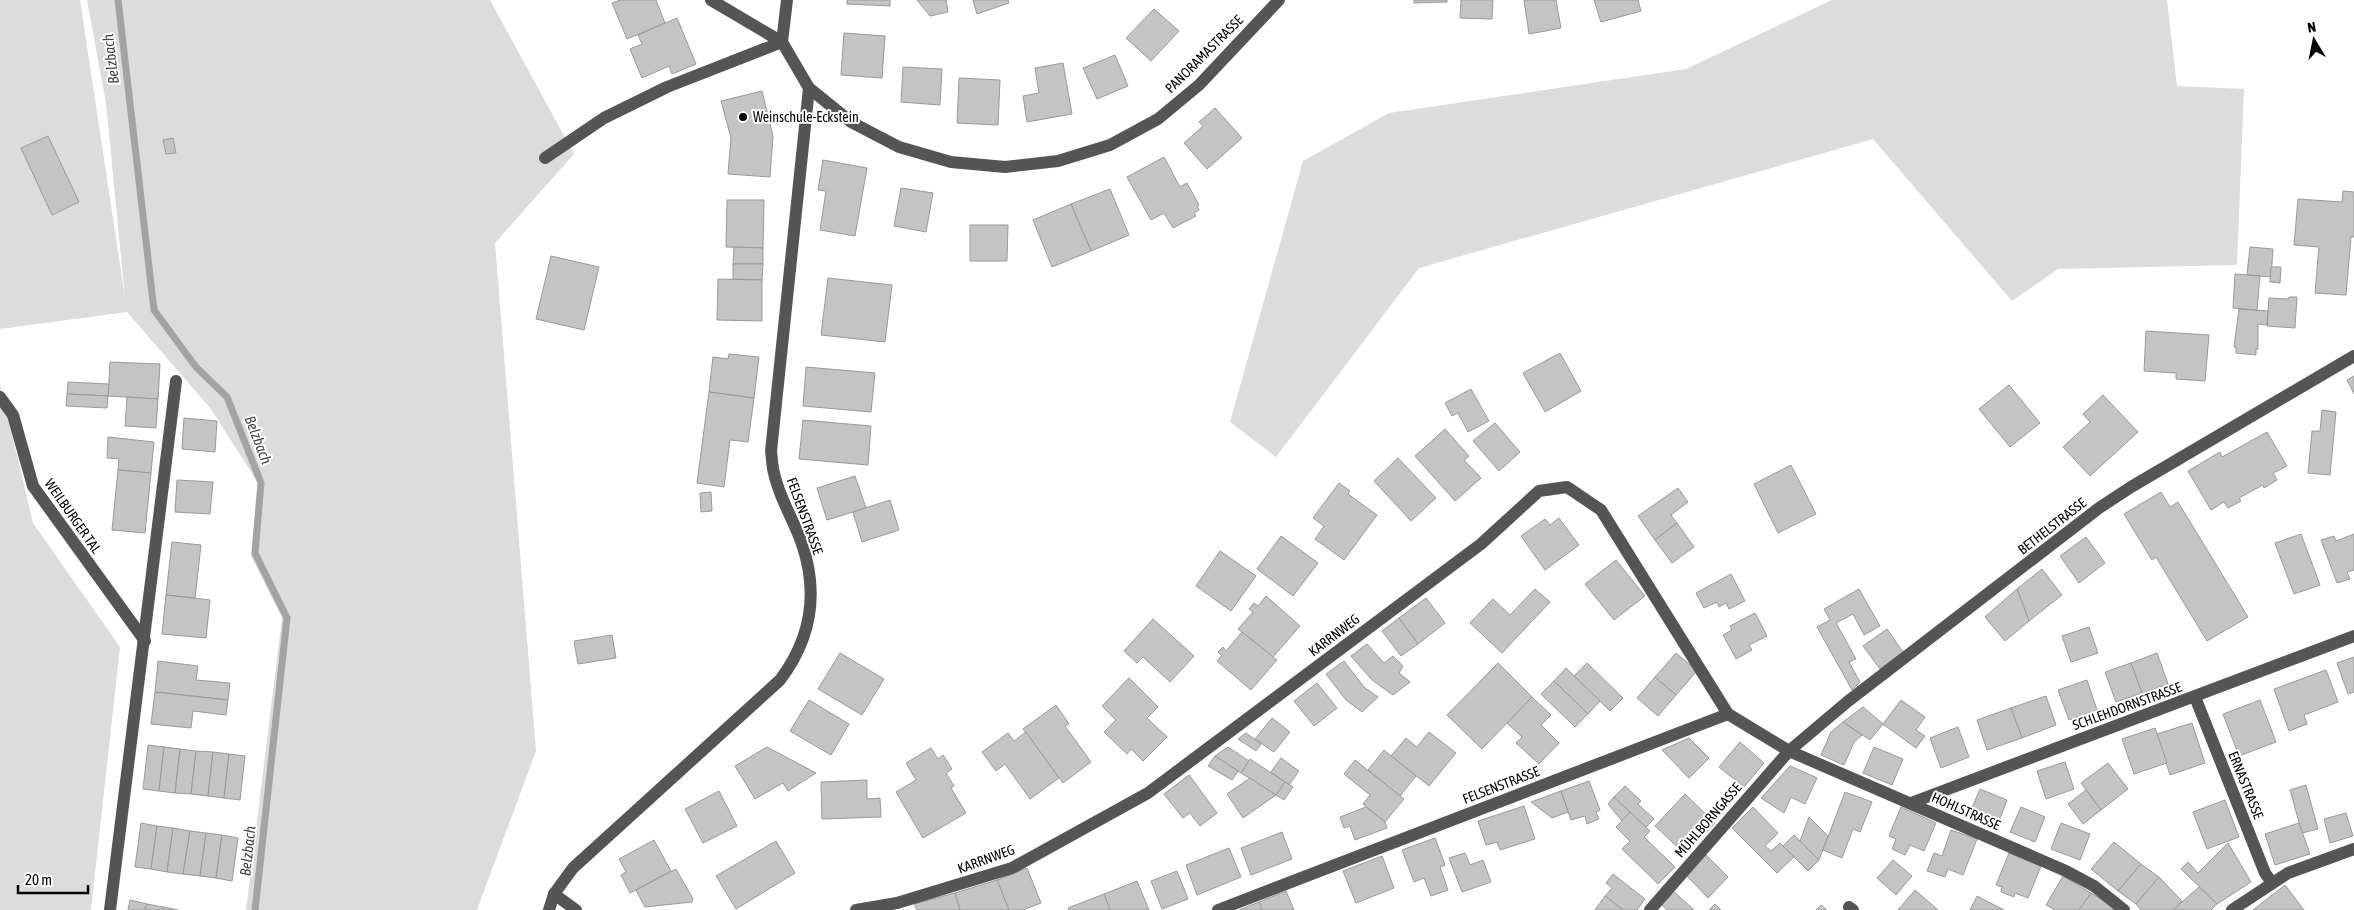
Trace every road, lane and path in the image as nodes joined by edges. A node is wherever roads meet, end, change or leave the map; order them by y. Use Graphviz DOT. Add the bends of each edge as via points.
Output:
graph roads {
  1 [pos="711,0"];
  2 [pos="786,0"];
  3 [pos="1279,0"];
  4 [pos="782,42"];
  5 [pos="809,88"];
  6 [pos="544,158"];
  7 [pos="2354,356"];
  8 [pos="176,381"];
  9 [pos="0,397"];
  10 [pos="2354,636"];
  11 [pos="145,641"];
  12 [pos="2194,697"];
  13 [pos="1728,714"];
  14 [pos="1789,751"];
  15 [pos="1911,803"];
  16 [pos="2354,849"];
  17 [pos="2272,883"];
  18 [pos="554,894"];
  19 [pos="110,910"];
  20 [pos="549,910"];
  21 [pos="576,910"];
  22 [pos="856,910"];
  23 [pos="1218,910"];
  24 [pos="1650,910"];
  25 [pos="2124,910"];
  26 [pos="2232,910"];
  1 -- 4 [label="street"];
  2 -- 4 [label="street"];
  3 -- 5 [label="street, PANORAMASTRASSE" via="1199,85 1158,119 1110,145 1058,161 1005,167 951,162 916,152 899,147 851,122"];
  4 -- 5 [label="street, PANORAMASTRASSE"];
  4 -- 6 [label="street" via="667,87 604,118"];
  5 -- 18 [label="street, FELSENSTRASSE" via="771,450 774,473 810,572 806,635 794,661 780,680 573,868"];
  7 -- 14 [label="street, BETHELSTRASSE" via="2130,487 1847,702"];
  8 -- 11 [label="street"];
  9 -- 11 [label="street, WEILBURGER TAL" via="13,415 33,486"];
  10 -- 12 [label="street, SCHLEHDORNSTRASSE"];
  11 -- 19 [label="street"];
  12 -- 15 [label="street, SCHLEHDORNSTRASSE"];
  12 -- 17 [label="street, ERNASTRASSE" via="2265,873"];
  13 -- 14 [label="street"];
  13 -- 22 [label="street, KARRNWEG" via="1601,510 1567,487 1539,491 1481,544 1148,793 1012,868 897,903"];
  13 -- 23 [label="street, FELSENSTRASSE"];
  14 -- 15 [label="street, HOHLSTRASSE"];
  14 -- 24 [label="street, MÜHLBORNGASSE"];
  15 -- 25 [label="street, HOHLSTRASSE" via="2066,871 2094,886"];
  16 -- 17 [label="street" via="2304,866"];
  17 -- 26 [label="street"];
  18 -- 20 [label="street, FELSENSTRASSE"];
  18 -- 21 [label="street"];
}
